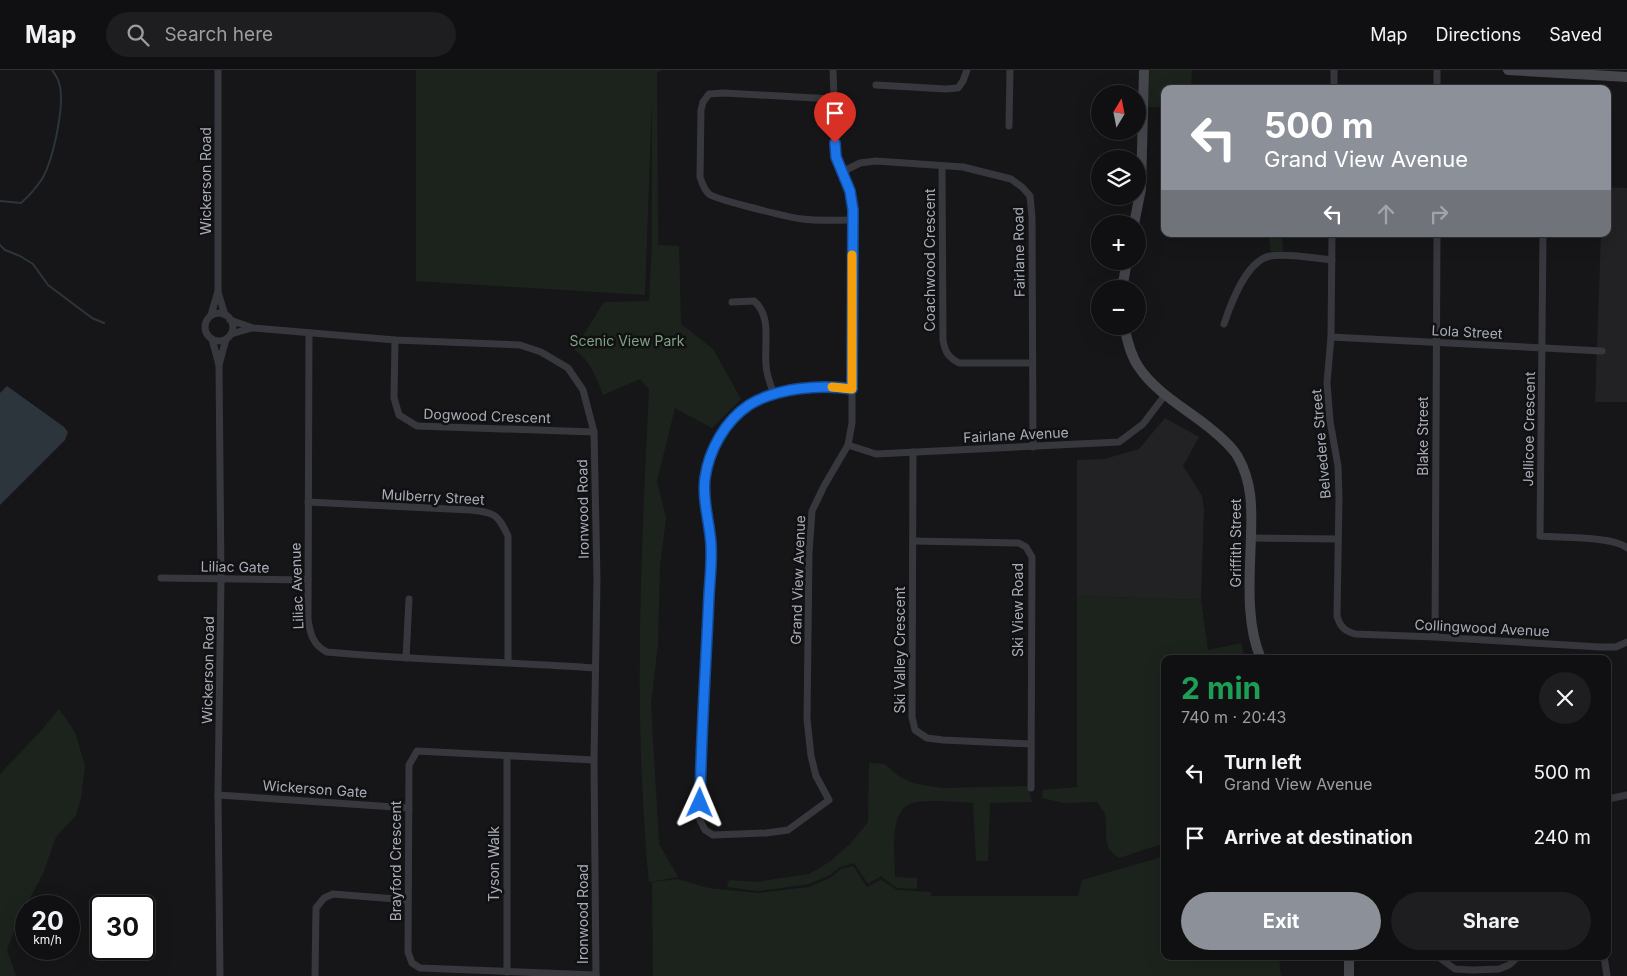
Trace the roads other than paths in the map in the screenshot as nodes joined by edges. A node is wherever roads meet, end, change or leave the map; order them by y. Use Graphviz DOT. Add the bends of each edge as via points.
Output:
graph roads {
  1 [pos="218,70"];
  2 [pos="833,70"];
  3 [pos="967,70"];
  4 [pos="1010,70"];
  5 [pos="1144,70"];
  6 [pos="1334,70"];
  7 [pos="1437,70"];
  8 [pos="1508,70"];
  9 [pos="1565,71"];
  10 [pos="1627,77"];
  11 [pos="876,85"];
  12 [pos="1334,85"];
  13 [pos="1438,85"];
  14 [pos="833,99"];
  15 [pos="1010,126"];
  16 [pos="942,166"];
  17 [pos="842,172"];
  18 [pos="1136,215"];
  19 [pos="852,220"];
  20 [pos="1332,237"];
  21 [pos="1437,237"];
  22 [pos="1543,237"];
  23 [pos="1332,260"];
  24 [pos="218,291"];
  25 [pos="732,302"];
  26 [pos="211,315"];
  27 [pos="228,317"];
  28 [pos="1224,324"];
  29 [pos="253,328"];
  30 [pos="308,333"];
  31 [pos="1126,335"];
  32 [pos="228,336"];
  33 [pos="1331,337"];
  34 [pos="212,339"];
  35 [pos="395,340"];
  36 [pos="1436,342"];
  37 [pos="1542,349"];
  38 [pos="1602,352"];
  39 [pos="1032,363"];
  40 [pos="218,365"];
  41 [pos="852,389"];
  42 [pos="774,394"];
  43 [pos="1165,395"];
  44 [pos="594,432"];
  45 [pos="848,445"];
  46 [pos="1033,447"];
  47 [pos="913,452"];
  48 [pos="308,502"];
  49 [pos="1251,538"];
  50 [pos="1338,539"];
  51 [pos="912,541"];
  52 [pos="1627,548"];
  53 [pos="161,578"];
  54 [pos="221,579"];
  55 [pos="308,580"];
  56 [pos="409,599"];
  57 [pos="1339,622"];
  58 [pos="1435,637"];
  59 [pos="1627,642"];
  60 [pos="1259,655"];
  61 [pos="406,658"];
  62 [pos="508,662"];
  63 [pos="595,668"];
  64 [pos="1031,744"];
  65 [pos="507,756"];
  66 [pos="594,760"];
  67 [pos="1032,788"];
  68 [pos="218,795"];
  69 [pos="1627,795"];
  70 [pos="1611,798"];
  71 [pos="409,808"];
  72 [pos="408,900"];
  73 [pos="1349,960"];
  74 [pos="1443,960"];
  75 [pos="1515,960"];
  76 [pos="1605,960"];
  77 [pos="507,972"];
  78 [pos="220,976"];
  79 [pos="315,976"];
  80 [pos="596,976"];
  81 [pos="1349,976"];
  82 [pos="1607,976"];
  1 -- 24 [label="street, Wickerson Road"];
  2 -- 14 [label="street, Grand View Avenue"];
  3 -- 11 [label="street" via="958,88"];
  4 -- 15 [label="street"];
  5 -- 18 [label="street" via="1141,190"];
  6 -- 12 [label="street"];
  7 -- 13 [label="street"];
  8 -- 9 [label="street"];
  9 -- 10 [label="street"];
  14 -- 17 [label="street, Grand View Avenue" via="836,157"];
  14 -- 19 [label="street" via="709,94 702,102 701,110 700,177 710,196 723,200 799,218"];
  16 -- 17 [label="street, Fairlane Road" via="876,161 860,163"];
  16 -- 39 [label="street, Fairlane Road" via="963,167 1011,180 1030,196"];
  16 -- 39 [label="street, Coachwood Crescent" via="942,340 945,350 949,358 959,362"];
  17 -- 19 [label="street, Grand View Avenue" via="850,191"];
  19 -- 41 [label="street, Grand View Avenue"];
  20 -- 23 [label="street, Belvedere Street"];
  21 -- 36 [label="street, Blake Street"];
  22 -- 37 [label="street, Jellicoe Crescent"];
  23 -- 28 [label="street" via="1269,256 1252,266 1237,291"];
  23 -- 33 [label="street, Belvedere Street"];
  24 -- 26 [label="street, Wickerson Road"];
  24 -- 27 [label="street, Wickerson Road"];
  25 -- 42 [label="street" via="754,301 762,307 767,374"];
  26 -- 27 [label="street" via="217,313"];
  26 -- 34 [label="street" via="204,327"];
  27 -- 29 [label="street, Ironwood Road"];
  27 -- 32 [label="street" via="233,327"];
  29 -- 30 [label="street, Ironwood Road"];
  29 -- 32 [label="street, Ironwood Road"];
  30 -- 35 [label="street, Ironwood Road"];
  30 -- 48 [label="street, Liliac Avenue"];
  31 -- 43 [label="street, Griffith Street" via="1137,365"];
  32 -- 34 [label="street" via="219,341"];
  32 -- 40 [label="street, Wickerson Road"];
  33 -- 36 [label="street, Lola Street"];
  33 -- 50 [label="street, Belvedere Street" via="1327,383 1338,466"];
  34 -- 40 [label="street, Wickerson Road"];
  35 -- 44 [label="street, Ironwood Road" via="520,346 541,352 568,368 582,390"];
  35 -- 44 [label="street, Dogwood Crescent" via="394,398 399,415 417,426"];
  36 -- 37 [label="street, Lola Street"];
  36 -- 58 [label="street, Blake Street"];
  37 -- 38 [label="street, Lola Street"];
  37 -- 52 [label="street, Jellicoe Crescent" via="1540,536 1612,541"];
  39 -- 46 [label="street, Fairlane Road"];
  40 -- 54 [label="street, Wickerson Road"];
  41 -- 42 [label="street" via="804,388"];
  41 -- 45 [label="street, Grand View Avenue"];
  42 -- 45 [label="street, Grand View Avenue" via="749,405 730,422 712,452 705,477 711,546 700,820 705,830 713,835 788,830 829,800 816,776 807,719 809,553 812,511"];
  43 -- 46 [label="street, Fairlane Avenue" via="1143,424 1119,442"];
  43 -- 49 [label="street, Griffith Street" via="1218,435 1238,456 1250,484"];
  44 -- 63 [label="street, Ironwood Road"];
  45 -- 47 [label="street, Fairlane Avenue" via="876,454"];
  46 -- 47 [label="street, Fairlane Avenue"];
  47 -- 51 [label="street, Ski Valley Crescent"];
  48 -- 55 [label="street, Liliac Avenue"];
  48 -- 62 [label="street, Mulberry Street" via="491,512 502,522 508,536"];
  49 -- 50 [label="street"];
  49 -- 60 [label="street, Griffith Street" via="1250,614 1254,644"];
  50 -- 57 [label="street, Belvedere Street"];
  51 -- 64 [label="street, Ski Valley Crescent" via="912,717 915,730 927,738 943,740"];
  51 -- 64 [label="street, Ski View Road" via="1019,543 1032,557"];
  53 -- 54 [label="street, Liliac Gate"];
  54 -- 55 [label="street, Liliac Gate"];
  54 -- 68 [label="street, Wickerson Road"];
  55 -- 61 [label="street, Liliac Avenue" via="309,626 314,642 320,648 328,652"];
  56 -- 61 [label="street"];
  57 -- 58 [label="street, Collingwood Avenue" via="1346,631 1355,634"];
  58 -- 59 [label="street, Collingwood Avenue" via="1600,648 1616,648"];
  61 -- 62 [label="street, Liliac Avenue"];
  62 -- 63 [label="street, Liliac Avenue"];
  63 -- 66 [label="street, Ironwood Road"];
  64 -- 67 [label="street, Ski View Road"];
  65 -- 66 [label="street, Brayford Crescent"];
  65 -- 71 [label="street, Brayford Crescent" via="417,751 409,765"];
  65 -- 77 [label="street, Tyson Walk"];
  66 -- 80 [label="street, Ironwood Road"];
  68 -- 71 [label="street, Wickerson Gate"];
  68 -- 78 [label="street, Wickerson Road"];
  69 -- 70 [label="street"];
  71 -- 72 [label="street, Brayford Crescent"];
  72 -- 77 [label="street, Brayford Crescent" via="408,952 412,963 420,968"];
  72 -- 79 [label="street" via="333,894 324,898 316,908"];
  73 -- 81 [label="street"];
  74 -- 75 [label="street" via="1455,968 1473,970 1499,969"];
  76 -- 82 [label="street"];
  77 -- 80 [label="street, Brayford Crescent"];
}
